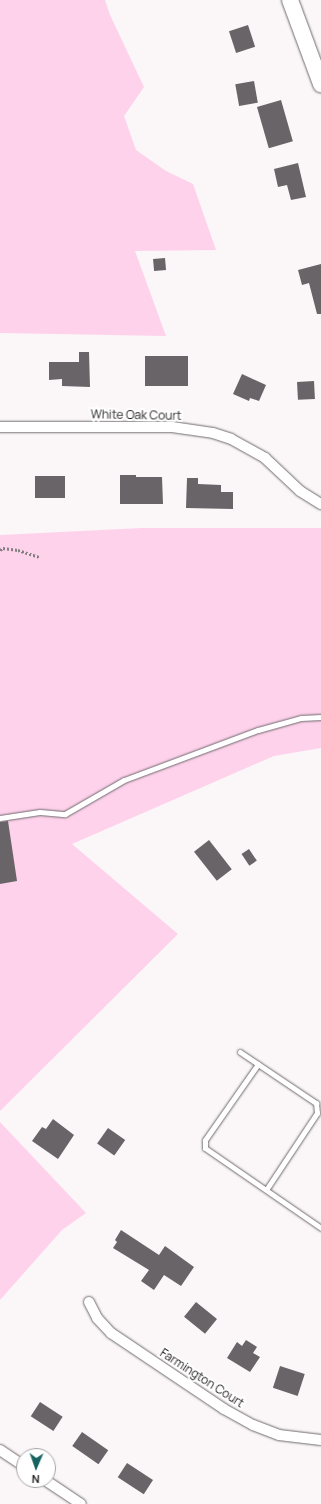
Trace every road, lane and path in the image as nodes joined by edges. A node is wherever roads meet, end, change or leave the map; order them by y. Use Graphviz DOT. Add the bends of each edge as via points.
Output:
graph roads {
  1 [pos="290,0"];
  2 [pos="321,84"];
  3 [pos="0,427"];
  4 [pos="321,504"];
  5 [pos="0,550"];
  6 [pos="40,557"];
  7 [pos="321,717"];
  8 [pos="0,818"];
  9 [pos="240,1052"];
  10 [pos="258,1064"];
  11 [pos="266,1190"];
  12 [pos="321,1228"];
  13 [pos="89,1302"];
  14 [pos="321,1440"];
  15 [pos="0,1450"];
  16 [pos="16,1461"];
  17 [pos="56,1488"];
  18 [pos="80,1504"];
  1 -- 2 [label="main road"];
  3 -- 4 [label="street, White Oak Court" via="172,427 213,433 231,439 265,458 300,491"];
  5 -- 6 [label="path" via="18,550"];
  7 -- 8 [label="lane" via="301,718 258,730 124,780 65,814 40,812"];
  9 -- 10 [label="lane"];
  10 -- 11 [label="lane" via="316,1103 317,1113"];
  10 -- 11 [label="lane" via="205,1140 205,1148"];
  11 -- 12 [label="lane"];
  13 -- 14 [label="street, Farmington Court" via="97,1318 111,1333 224,1409 253,1425 279,1435"];
  15 -- 16 [label="street"];
  17 -- 18 [label="street"];
}
